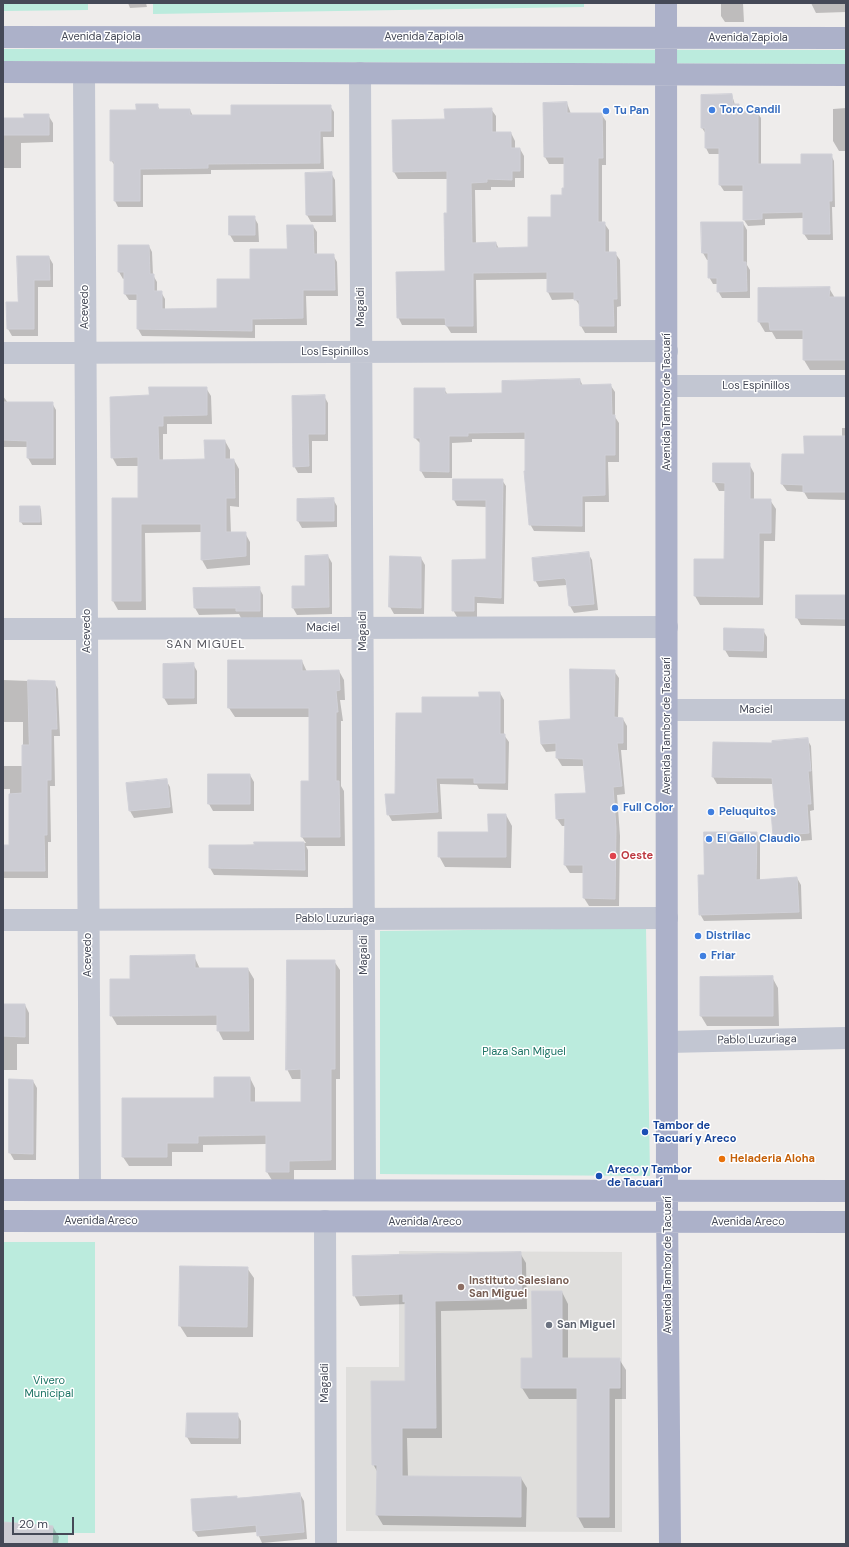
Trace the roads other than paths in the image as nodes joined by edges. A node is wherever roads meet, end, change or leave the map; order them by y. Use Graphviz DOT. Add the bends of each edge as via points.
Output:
graph roads {
  1 [pos="666,3"];
  2 [pos="3,37"];
  3 [pos="666,38"];
  4 [pos="846,38"];
  5 [pos="3,72"];
  6 [pos="84,73"];
  7 [pos="360,73"];
  8 [pos="666,74"];
  9 [pos="846,75"];
  10 [pos="667,351"];
  11 [pos="361,352"];
  12 [pos="86,353"];
  13 [pos="3,354"];
  14 [pos="667,386"];
  15 [pos="846,386"];
  16 [pos="667,627"];
  17 [pos="363,628"];
  18 [pos="3,629"];
  19 [pos="87,629"];
  20 [pos="667,710"];
  21 [pos="846,710"];
  22 [pos="667,918"];
  23 [pos="364,919"];
  24 [pos="3,920"];
  25 [pos="88,920"];
  26 [pos="846,1038"];
  27 [pos="668,1042"];
  28 [pos="3,1190"];
  29 [pos="90,1190"];
  30 [pos="365,1190"];
  31 [pos="667,1190"];
  32 [pos="846,1191"];
  33 [pos="3,1221"];
  34 [pos="325,1221"];
  35 [pos="667,1221"];
  36 [pos="846,1222"];
  37 [pos="326,1544"];
  38 [pos="670,1544"];
  1 -- 3 [label="main road, Avenida Tambor de Tacuarí"];
  2 -- 3 [label="main road, Avenida Zapiola"];
  3 -- 4 [label="main road, Avenida Zapiola"];
  3 -- 8 [label="main road, Avenida Tambor de Tacuarí"];
  5 -- 6 [label="main road"];
  6 -- 7 [label="main road"];
  6 -- 12 [label="street, Acevedo"];
  7 -- 8 [label="main road"];
  7 -- 11 [label="street, Magaldi"];
  8 -- 9 [label="main road"];
  8 -- 10 [label="main road, Avenida Tambor de Tacuarí"];
  10 -- 11 [label="street, Los Espinillos"];
  10 -- 14 [label="main road, Avenida Tambor de Tacuarí"];
  11 -- 12 [label="street, Los Espinillos"];
  11 -- 17 [label="street, Magaldi"];
  12 -- 13 [label="street, Los Espinillos"];
  12 -- 19 [label="street, Acevedo"];
  14 -- 15 [label="street, Los Espinillos"];
  14 -- 16 [label="main road, Avenida Tambor de Tacuarí"];
  16 -- 17 [label="street, Maciel"];
  16 -- 20 [label="main road, Avenida Tambor de Tacuarí"];
  17 -- 19 [label="street, Maciel"];
  17 -- 23 [label="street, Magaldi"];
  18 -- 19 [label="street, Maciel"];
  19 -- 25 [label="street, Acevedo"];
  20 -- 21 [label="street, Maciel"];
  20 -- 22 [label="main road, Avenida Tambor de Tacuarí"];
  22 -- 23 [label="street, Pablo Luzuriaga"];
  22 -- 27 [label="main road, Avenida Tambor de Tacuarí"];
  23 -- 25 [label="street, Pablo Luzuriaga"];
  23 -- 30 [label="street, Magaldi"];
  24 -- 25 [label="street, Pablo Luzuriaga"];
  25 -- 29 [label="street, Acevedo"];
  26 -- 27 [label="street, Pablo Luzuriaga"];
  27 -- 31 [label="main road, Avenida Tambor de Tacuarí"];
  28 -- 29 [label="main road"];
  29 -- 30 [label="main road"];
  30 -- 31 [label="main road"];
  31 -- 32 [label="main road"];
  31 -- 35 [label="main road, Avenida Tambor de Tacuarí"];
  33 -- 34 [label="main road, Avenida Areco"];
  34 -- 35 [label="main road, Avenida Areco"];
  34 -- 37 [label="street, Magaldi"];
  35 -- 36 [label="main road, Avenida Areco"];
  35 -- 38 [label="main road, Avenida Tambor de Tacuarí"];
}
